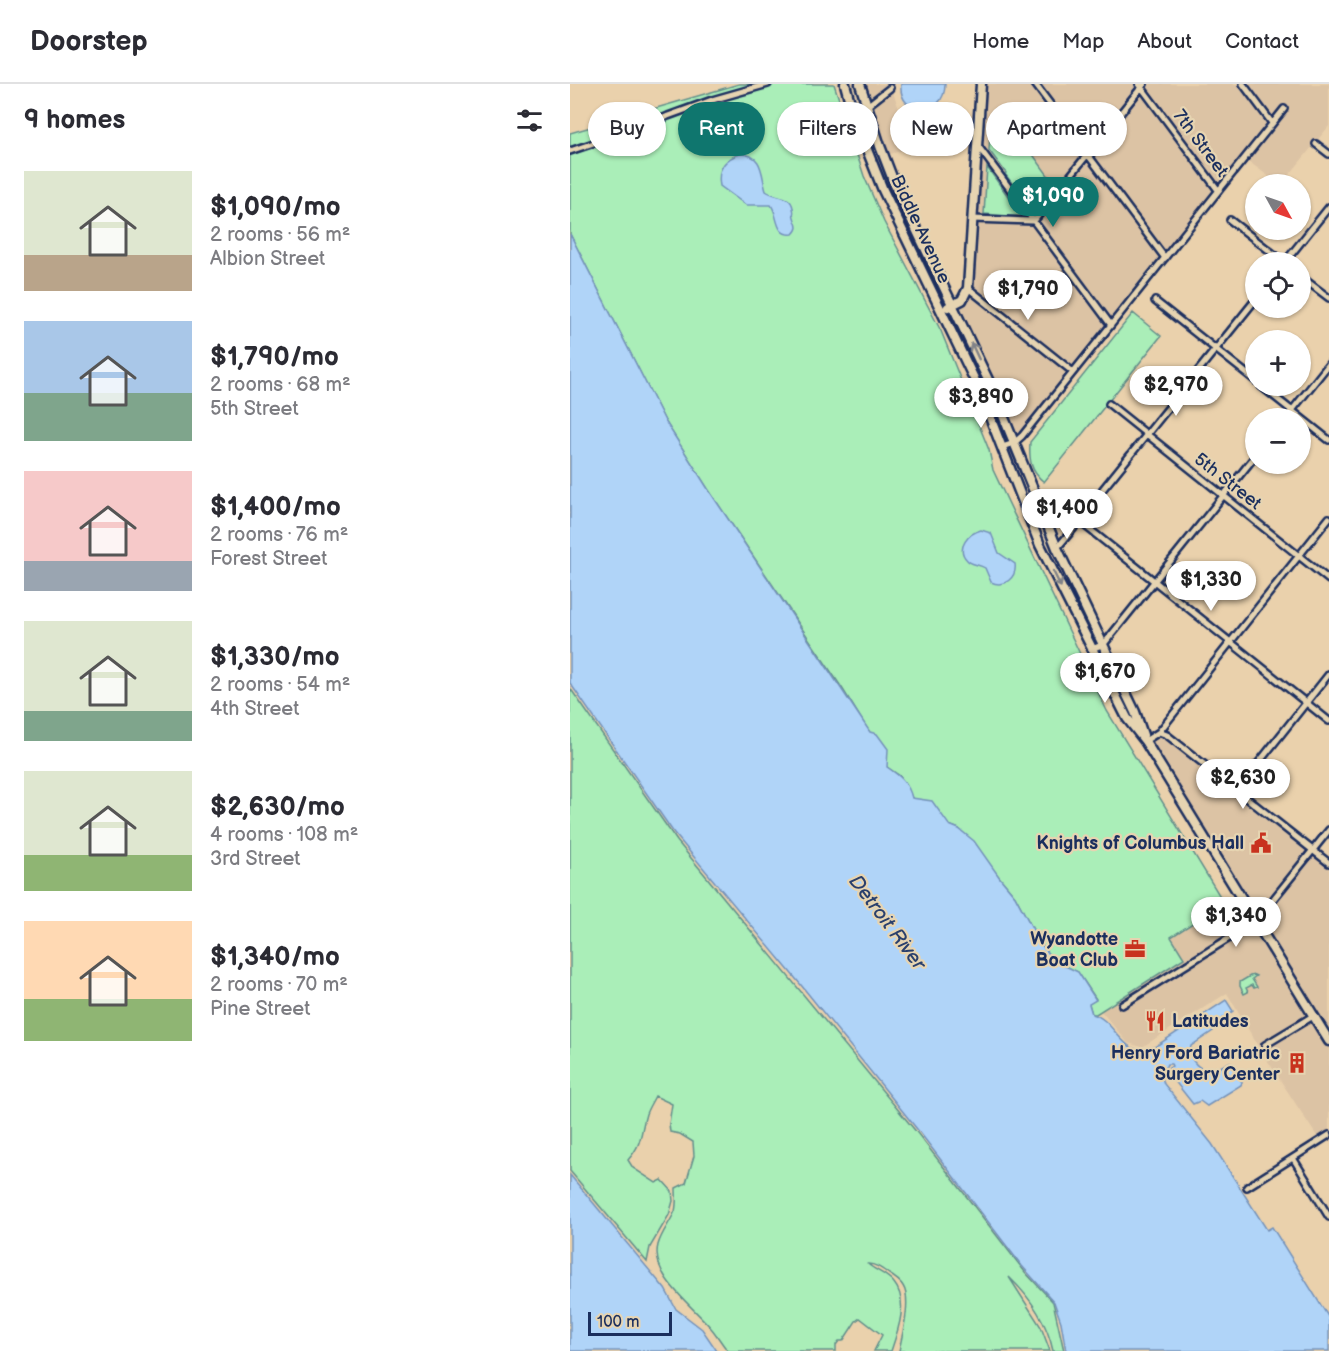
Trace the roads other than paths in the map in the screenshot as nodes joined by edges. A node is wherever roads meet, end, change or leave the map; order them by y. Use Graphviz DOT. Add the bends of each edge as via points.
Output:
graph roads {
  1 [pos="768,84"];
  2 [pos="845,84"];
  3 [pos="860,84"];
  4 [pos="981,84"];
  5 [pos="1035,84"];
  6 [pos="1243,84"];
  7 [pos="1141,85"];
  8 [pos="890,88"];
  9 [pos="866,102"];
  10 [pos="872,102"];
  11 [pos="1049,102"];
  12 [pos="1127,103"];
  13 [pos="1284,109"];
  14 [pos="1272,123"];
  15 [pos="878,137"];
  16 [pos="1316,144"];
  17 [pos="977,145"];
  18 [pos="570,151"];
  19 [pos="1329,154"];
  20 [pos="1086,156"];
  21 [pos="1089,156"];
  22 [pos="895,185"];
  23 [pos="883,190"];
  24 [pos="1218,190"];
  25 [pos="1329,207"];
  26 [pos="972,219"];
  27 [pos="1230,219"];
  28 [pos="1034,221"];
  29 [pos="1271,252"];
  30 [pos="1292,252"];
  31 [pos="1165,258"];
  32 [pos="1311,284"];
  33 [pos="968,288"];
  34 [pos="1329,298"];
  35 [pos="1155,301"];
  36 [pos="953,305"];
  37 [pos="941,310"];
  38 [pos="1245,313"];
  39 [pos="1111,325"];
  40 [pos="1216,349"];
  41 [pos="1329,364"];
  42 [pos="1073,372"];
  43 [pos="1245,372"];
  44 [pos="1273,396"];
  45 [pos="1108,404"];
  46 [pos="1288,408"];
  47 [pos="1294,408"];
  48 [pos="1311,426"];
  49 [pos="1147,436"];
  50 [pos="1329,440"];
  51 [pos="1014,443"];
  52 [pos="1002,447"];
  53 [pos="1245,468"];
  54 [pos="1223,495"];
  55 [pos="1035,498"];
  56 [pos="1071,517"];
  57 [pos="1329,518"];
  58 [pos="1074,528"];
  59 [pos="1057,549"];
  60 [pos="1299,556"];
  61 [pos="1329,580"];
  62 [pos="1154,582"];
  63 [pos="1230,642"];
  64 [pos="1104,644"];
  65 [pos="1092,649"];
  66 [pos="1329,674"];
  67 [pos="1306,702"];
  68 [pos="1329,721"];
  69 [pos="1159,732"];
  70 [pos="1145,741"];
  71 [pos="1237,790"];
  72 [pos="1329,830"];
  73 [pos="1312,850"];
  74 [pos="1329,863"];
  75 [pos="1255,922"];
  76 [pos="1122,1005"];
  77 [pos="1313,1016"];
  78 [pos="1329,1041"];
  79 [pos="1265,1045"];
  80 [pos="1329,1135"];
  81 [pos="1293,1158"];
  82 [pos="1247,1187"];
  83 [pos="1329,1217"];
  1 -- 18 [label="street"];
  2 -- 23 [label="main road, Biddle Avenue"];
  3 -- 9 [label="main road, Biddle Avenue"];
  4 -- 17 [label="main road"];
  5 -- 11 [label="street"];
  6 -- 14 [label="street"];
  7 -- 12 [label="street"];
  7 -- 24 [label="street, 7th Street"];
  8 -- 10 [label="street"];
  13 -- 14 [label="street"];
  14 -- 24 [label="street"];
  15 -- 22 [label="main road, Biddle Avenue"];
  16 -- 19 [label="street"];
  17 -- 26 [label="main road"];
  17 -- 28 [label="street"];
  20 -- 28 [label="street"];
  21 -- 31 [label="street"];
  22 -- 23 [label="main road"];
  22 -- 36 [label="main road, Biddle Avenue"];
  23 -- 37 [label="main road, Biddle Avenue"];
  24 -- 31 [label="street"];
  25 -- 30 [label="street"];
  26 -- 28 [label="street"];
  26 -- 33 [label="main road"];
  27 -- 29 [label="street"];
  28 -- 39 [label="street"];
  31 -- 39 [label="street"];
  32 -- 34 [label="street"];
  33 -- 36 [label="main road" via="965,296"];
  33 -- 42 [label="street"];
  35 -- 40 [label="street"];
  36 -- 37 [label="main road"];
  51 -- 36 [label="main road, Biddle Avenue, one-way"];
  37 -- 52 [label="main road, Biddle Avenue"];
  38 -- 40 [label="street"];
  39 -- 42 [label="street"];
  40 -- 43 [label="street"];
  40 -- 49 [label="street"];
  41 -- 47 [label="street"];
  42 -- 51 [label="street"];
  44 -- 46 [label="street"];
  45 -- 49 [label="street, 5th Street"];
  48 -- 50 [label="street"];
  49 -- 54 [label="street, 5th Street"];
  49 -- 62 [label="street" via="1078,520"];
  51 -- 52 [label="street"];
  51 -- 55 [label="main road, Biddle Avenue"];
  52 -- 65 [label="main road, Biddle Avenue, one-way" via="1040,545"];
  53 -- 54 [label="street"];
  54 -- 60 [label="street, 5th Street"];
  54 -- 62 [label="street"];
  55 -- 56 [label="street" via="1044,497"];
  55 -- 59 [label="main road, Biddle Avenue"];
  57 -- 60 [label="street"];
  58 -- 59 [label="street"];
  59 -- 64 [label="main road, Biddle Avenue"];
  60 -- 61 [label="street, 5th Street"];
  60 -- 63 [label="street"];
  62 -- 63 [label="street"];
  62 -- 64 [label="street"];
  63 -- 67 [label="street"];
  63 -- 69 [label="street"];
  64 -- 65 [label="street"];
  64 -- 70 [label="main road, Biddle Avenue"];
  65 -- 70 [label="main road, Biddle Avenue" via="1127,718"];
  66 -- 67 [label="street"];
  67 -- 68 [label="street"];
  67 -- 71 [label="street"];
  69 -- 70 [label="street"];
  69 -- 71 [label="street"];
  70 -- 75 [label="main road, Biddle Avenue"];
  71 -- 73 [label="street"];
  72 -- 73 [label="street"];
  73 -- 74 [label="street"];
  73 -- 75 [label="street"];
  75 -- 76 [label="street"];
  75 -- 77 [label="main road, Biddle Avenue"];
  77 -- 78 [label="main road, Biddle Avenue"];
  77 -- 79 [label="street"];
  80 -- 81 [label="street"];
  81 -- 82 [label="street"];
  81 -- 83 [label="street"];
}
